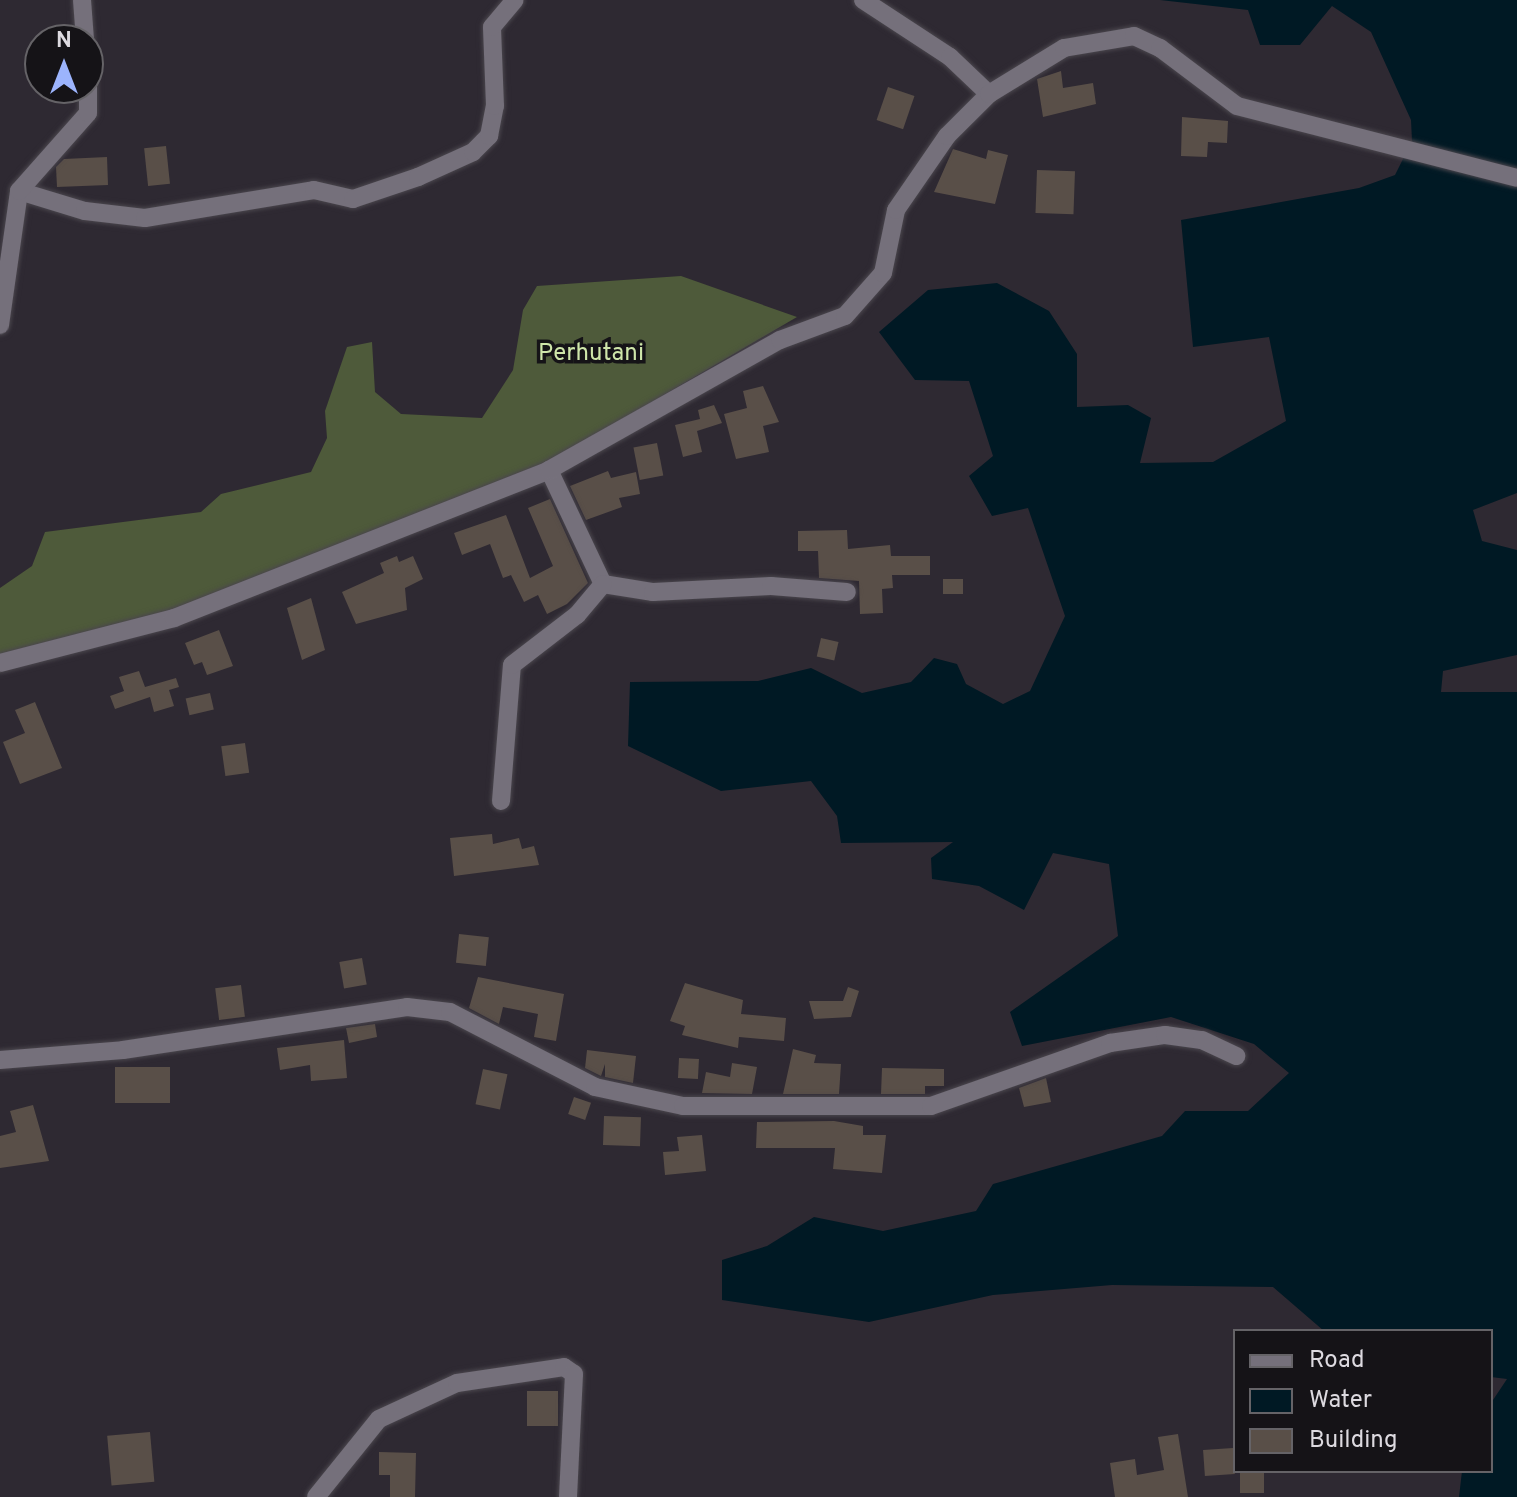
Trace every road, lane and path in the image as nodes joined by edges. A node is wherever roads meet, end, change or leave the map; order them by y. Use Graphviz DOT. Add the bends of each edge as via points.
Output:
graph roads {
  1 [pos="82,0"];
  2 [pos="515,0"];
  3 [pos="863,0"];
  4 [pos="84,24"];
  5 [pos="989,94"];
  6 [pos="88,104"];
  7 [pos="1517,178"];
  8 [pos="19,191"];
  9 [pos="0,325"];
  10 [pos="549,470"];
  11 [pos="603,584"];
  12 [pos="847,592"];
  13 [pos="0,663"];
  14 [pos="501,801"];
  15 [pos="1237,1056"];
  16 [pos="0,1060"];
  17 [pos="316,1497"];
  18 [pos="568,1497"];
  1 -- 4 [label="street"];
  2 -- 8 [label="street" via="492,27 495,106 489,136 473,152 418,177 353,199 314,190 145,218 85,211"];
  3 -- 5 [label="street" via="950,57"];
  5 -- 7 [label="street" via="1064,48 1134,36 1237,106"];
  5 -- 10 [label="street" via="947,136 896,210 890,258 861,303 830,323 780,340"];
  6 -- 8 [label="street" via="88,113"];
  8 -- 9 [label="street"];
  10 -- 11 [label="street"];
  10 -- 13 [label="street" via="174,618"];
  11 -- 12 [label="street" via="653,592 771,586"];
  11 -- 14 [label="street" via="577,615 512,665"];
  15 -- 16 [label="street" via="1202,1040 1165,1035 1110,1043 931,1106 683,1106 595,1087 450,1012 407,1007 123,1050"];
  17 -- 18 [label="street" via="379,1419 457,1383 564,1367 574,1374"];
}
